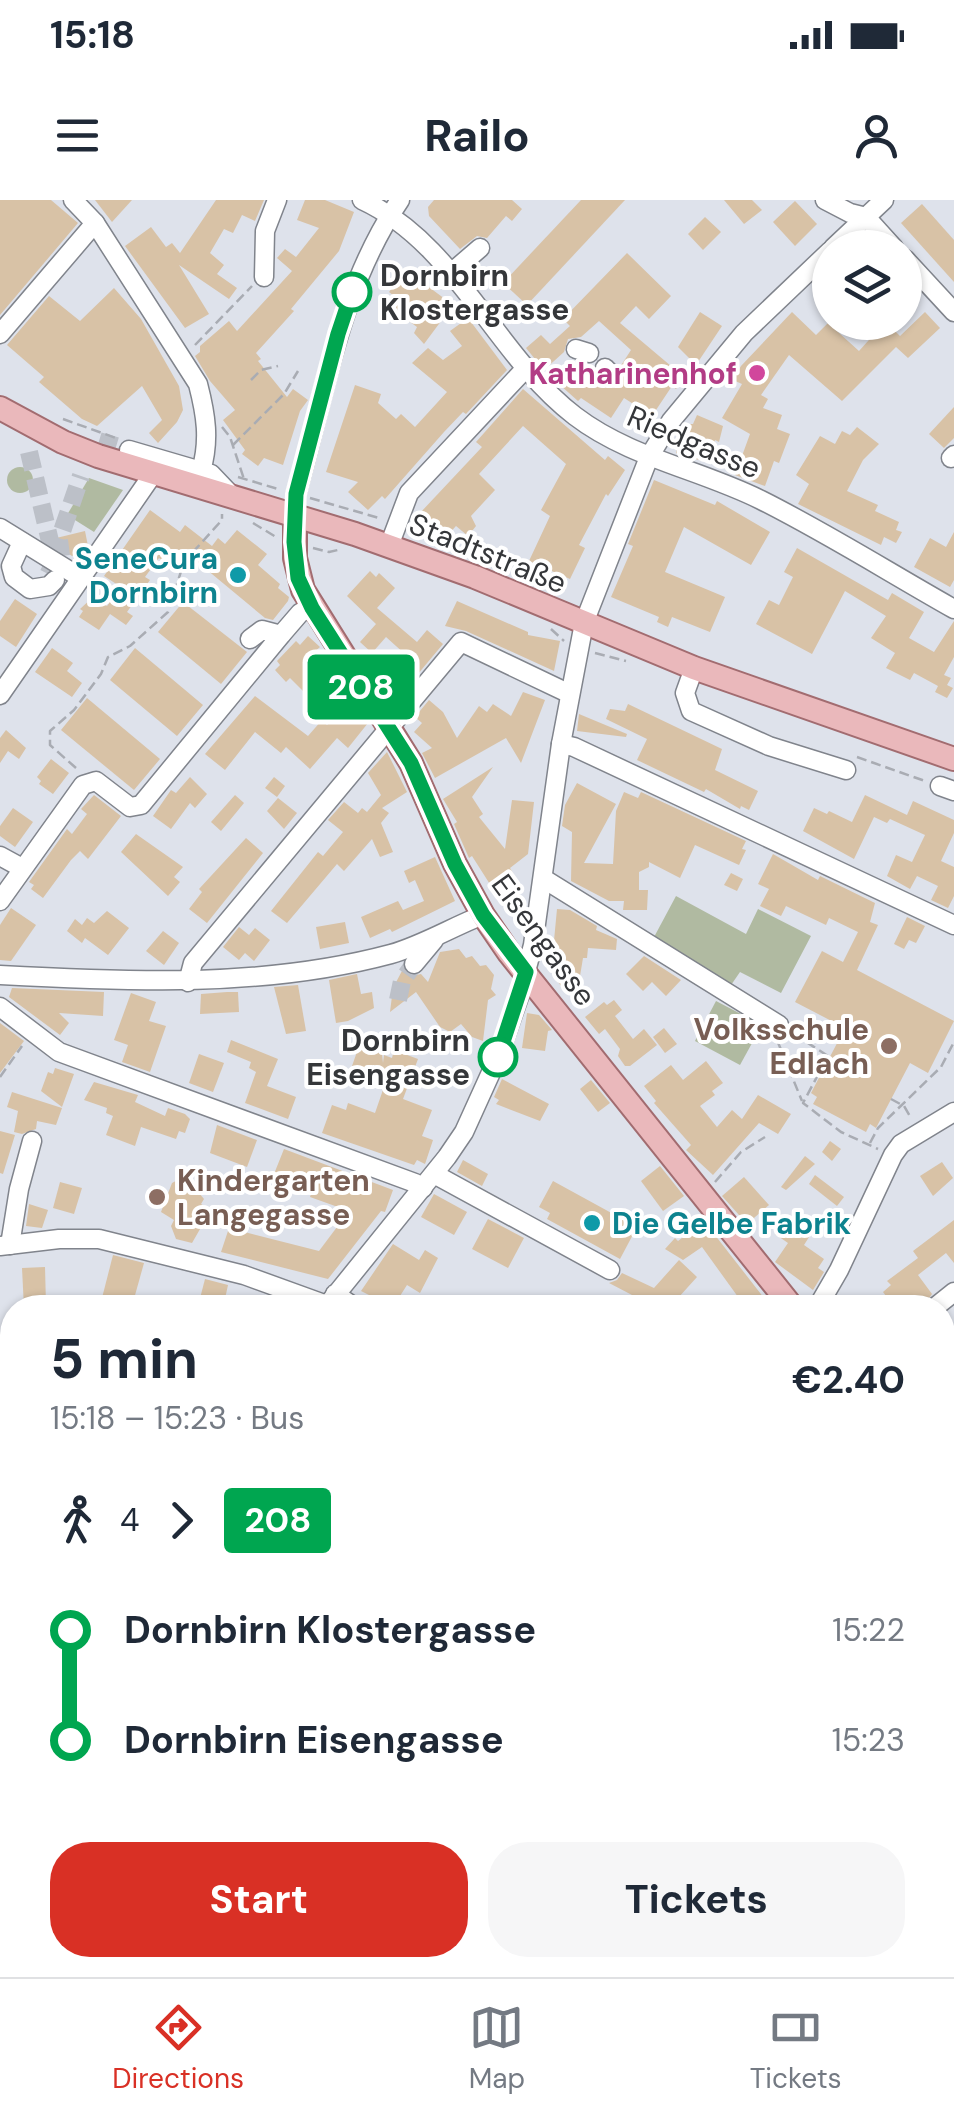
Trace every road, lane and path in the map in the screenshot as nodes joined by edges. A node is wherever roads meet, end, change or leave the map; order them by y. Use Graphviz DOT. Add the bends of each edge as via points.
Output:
graph roads {
  1 [pos="73,200"];
  2 [pos="277,200"];
  3 [pos="362,200"];
  4 [pos="825,200"];
  5 [pos="884,200"];
  6 [pos="395,208"];
  7 [pos="866,217"];
  8 [pos="89,229"];
  9 [pos="852,230"];
  10 [pos="878,230"];
  11 [pos="480,248"];
  12 [pos="812,268"];
  13 [pos="450,273"];
  14 [pos="264,277"];
  15 [pos="922,277"];
  16 [pos="954,312"];
  17 [pos="0,334"];
  18 [pos="184,358"];
  19 [pos="278,366"];
  20 [pos="298,370"];
  21 [pos="525,370"];
  22 [pos="251,380"];
  23 [pos="0,408"];
  24 [pos="55,416"];
  25 [pos="128,446"];
  26 [pos="648,456"];
  27 [pos="152,474"];
  28 [pos="192,477"];
  29 [pos="233,496"];
  30 [pos="296,516"];
  31 [pos="16,538"];
  32 [pos="389,546"];
  33 [pos="336,549"];
  34 [pos="330,552"];
  35 [pos="0,554"];
  36 [pos="51,577"];
  37 [pos="81,578"];
  38 [pos="312,608"];
  39 [pos="954,609"];
  40 [pos="584,623"];
  41 [pos="552,630"];
  42 [pos="280,635"];
  43 [pos="250,638"];
  44 [pos="564,640"];
  45 [pos="694,668"];
  46 [pos="570,694"];
  47 [pos="0,695"];
  48 [pos="388,728"];
  49 [pos="560,744"];
  50 [pos="954,758"];
  51 [pos="846,770"];
  52 [pos="90,783"];
  53 [pos="0,856"];
  54 [pos="22,868"];
  55 [pos="544,879"];
  56 [pos="0,901"];
  57 [pos="483,915"];
  58 [pos="954,925"];
  59 [pos="438,936"];
  60 [pos="414,964"];
  61 [pos="526,972"];
  62 [pos="0,975"];
  63 [pos="188,982"];
  64 [pos="0,1006"];
  65 [pos="774,1021"];
  66 [pos="33,1032"];
  67 [pos="954,1042"];
  68 [pos="0,1077"];
  69 [pos="891,1099"];
  70 [pos="803,1103"];
  71 [pos="904,1106"];
  72 [pos="954,1112"];
  73 [pos="913,1124"];
  74 [pos="764,1137"];
  75 [pos="32,1141"];
  76 [pos="869,1145"];
  77 [pos="893,1155"];
  78 [pos="428,1181"];
  79 [pos="704,1194"];
  80 [pos="5,1246"];
  81 [pos="610,1270"];
  82 [pos="307,1295"];
  83 [pos="335,1295"];
  84 [pos="778,1295"];
  85 [pos="825,1295"];
  1 -- 8 [label="street"];
  2 -- 14 [label="street" via="265,231"];
  3 -- 6 [label="street, Riedgasse"];
  4 -- 7 [label="street"];
  5 -- 7 [label="street"];
  6 -- 13 [label="street, Riedgasse"];
  6 -- 30 [label="street" via="338,334"];
  7 -- 9 [label="street"];
  7 -- 10 [label="street"];
  8 -- 17 [label="street"];
  8 -- 18 [label="street"];
  11 -- 13 [label="street"];
  12 -- 26 [label="street" via="744,333"];
  13 -- 21 [label="street, Riedgasse" via="480,296"];
  14 -- 18 [label="path"];
  15 -- 16 [label="street"];
  18 -- 28 [label="street" via="198,384 208,436"];
  19 -- 22 [label="path"];
  20 -- 29 [label="path" via="284,394 233,445"];
  21 -- 26 [label="street, Riedgasse" via="575,416"];
  21 -- 32 [label="street" via="409,493"];
  23 -- 27 [label="main road, Stadtstraße" via="62,442"];
  24 -- 25 [label="path"];
  25 -- 28 [label="street"];
  26 -- 39 [label="street, Riedgasse" via="764,502"];
  26 -- 40 [label="street"];
  27 -- 28 [label="main road, Stadtstraße"];
  27 -- 37 [label="street"];
  28 -- 29 [label="main road, Stadtstraße"];
  29 -- 30 [label="main road, Stadtstraße"];
  29 -- 52 [label="path" via="222,520 184,562 168,612 108,658 74,710 50,731 50,745"];
  30 -- 32 [label="main road, Stadtstraße"];
  30 -- 38 [label="main road, Eisengasse" via="298,578"];
  31 -- 35 [label="street"];
  31 -- 36 [label="street" via="14,577 30,589 49,586"];
  31 -- 37 [label="street"];
  32 -- 40 [label="main road, Stadtstraße"];
  33 -- 34 [label="path"];
  37 -- 47 [label="street"];
  38 -- 42 [label="street"];
  38 -- 48 [label="main road, Eisengasse"];
  40 -- 45 [label="main road, Stadtstraße"];
  40 -- 46 [label="street"];
  41 -- 44 [label="path"];
  42 -- 43 [label="street" via="262,630"];
  42 -- 52 [label="street" via="141,805 130,807"];
  45 -- 50 [label="main road, Stadtstraße"];
  45 -- 51 [label="street" via="685,693 691,712"];
  46 -- 48 [label="street" via="461,642"];
  46 -- 49 [label="street"];
  48 -- 57 [label="main road, Eisengasse"];
  48 -- 63 [label="street" via="193,963"];
  49 -- 55 [label="street"];
  49 -- 58 [label="street"];
  52 -- 54 [label="street"];
  53 -- 54 [label="street"];
  54 -- 56 [label="street"];
  55 -- 61 [label="street"];
  55 -- 65 [label="street"];
  57 -- 59 [label="street"];
  57 -- 61 [label="main road, Eisengasse"];
  59 -- 60 [label="street"];
  59 -- 63 [label="street" via="363,960"];
  61 -- 78 [label="street" via="464,1132"];
  61 -- 79 [label="main road, Eisengasse"];
  62 -- 63 [label="street"];
  64 -- 66 [label="street"];
  65 -- 70 [label="path"];
  65 -- 70 [label="path" via="828,1056"];
  66 -- 68 [label="path"];
  66 -- 78 [label="street" via="59,1052"];
  67 -- 71 [label="path" via="941,1067"];
  69 -- 71 [label="path"];
  70 -- 76 [label="path"];
  71 -- 73 [label="path"];
  71 -- 76 [label="path"];
  72 -- 77 [label="street"];
  74 -- 79 [label="path"];
  75 -- 80 [label="street"];
  76 -- 77 [label="path"];
  77 -- 85 [label="street"];
  78 -- 81 [label="street"];
  78 -- 83 [label="street"];
  79 -- 84 [label="main road, Eisengasse"];
  80 -- 82 [label="street" via="99,1239"];
}
